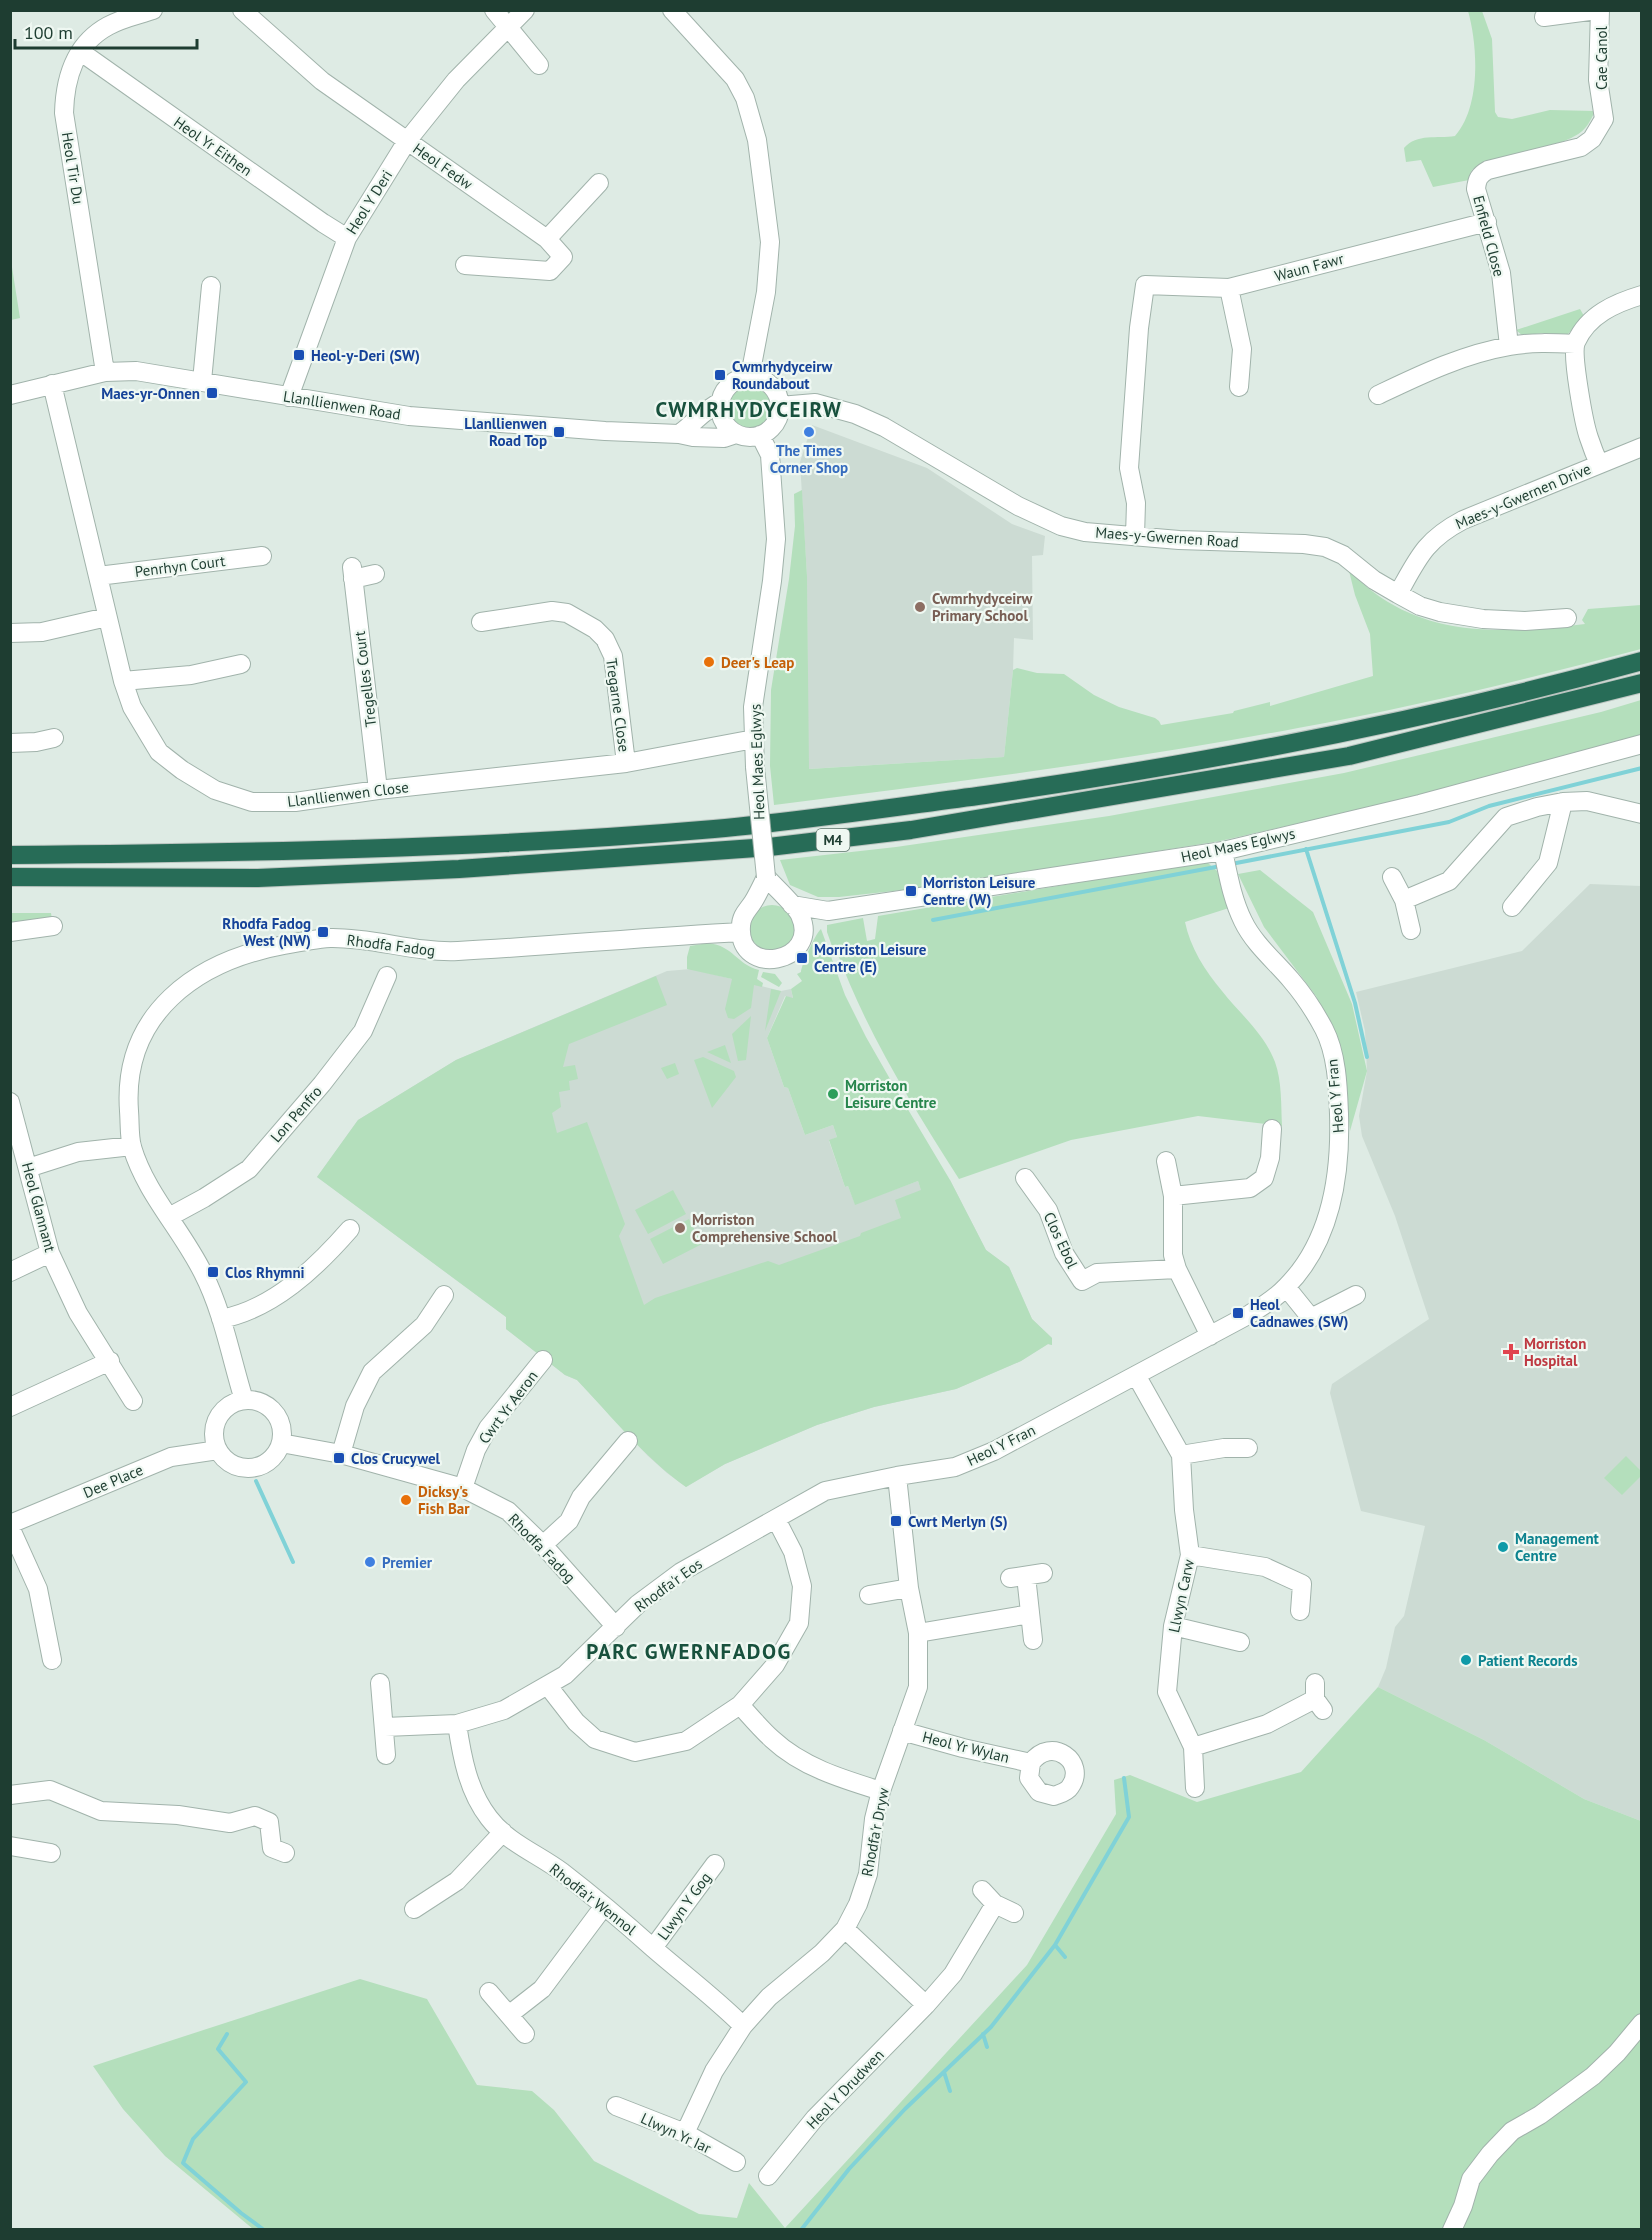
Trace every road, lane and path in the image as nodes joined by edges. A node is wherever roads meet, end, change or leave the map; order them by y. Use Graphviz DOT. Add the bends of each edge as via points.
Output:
graph roads {
  1 [pos="153,10"];
  2 [pos="242,10"];
  3 [pos="494,10"];
  4 [pos="525,10"];
  5 [pos="672,10"];
  6 [pos="1599,10"];
  7 [pos="1544,17"];
  8 [pos="509,26"];
  9 [pos="81,52"];
  10 [pos="539,65"];
  11 [pos="1592,139"];
  12 [pos="407,141"];
  13 [pos="599,183"];
  14 [pos="1487,222"];
  15 [pos="347,238"];
  16 [pos="547,239"];
  17 [pos="465,266"];
  18 [pos="212,286"];
  19 [pos="1229,288"];
  20 [pos="1641,295"];
  21 [pos="1575,344"];
  22 [pos="1509,346"];
  23 [pos="105,372"];
  24 [pos="750,376"];
  25 [pos="202,381"];
  26 [pos="52,384"];
  27 [pos="1239,387"];
  28 [pos="10,394"];
  29 [pos="1378,395"];
  30 [pos="290,397"];
  31 [pos="720,402"];
  32 [pos="780,406"];
  33 [pos="679,434"];
  34 [pos="736,434"];
  35 [pos="760,435"];
  36 [pos="1641,447"];
  37 [pos="1599,464"];
  38 [pos="1135,536"];
  39 [pos="262,556"];
  40 [pos="375,574"];
  41 [pos="98,576"];
  42 [pos="1398,594"];
  43 [pos="107,617"];
  44 [pos="1567,618"];
  45 [pos="480,623"];
  46 [pos="10,633"];
  47 [pos="1641,661"];
  48 [pos="241,664"];
  49 [pos="123,681"];
  50 [pos="1641,683"];
  51 [pos="54,738"];
  52 [pos="754,740"];
  53 [pos="10,743"];
  54 [pos="1641,744"];
  55 [pos="627,763"];
  56 [pos="378,790"];
  57 [pos="1563,802"];
  58 [pos="1641,814"];
  59 [pos="1222,851"];
  60 [pos="10,855"];
  61 [pos="10,877"];
  62 [pos="766,877"];
  63 [pos="1392,878"];
  64 [pos="1404,900"];
  65 [pos="790,903"];
  66 [pos="752,904"];
  67 [pos="1512,907"];
  68 [pos="828,911"];
  69 [pos="54,926"];
  70 [pos="1411,930"];
  71 [pos="803,931"];
  72 [pos="10,932"];
  73 [pos="741,932"];
  74 [pos="387,976"];
  75 [pos="12,1110"];
  76 [pos="1272,1129"];
  77 [pos="132,1146"];
  78 [pos="1166,1161"];
  79 [pos="28,1168"];
  80 [pos="1025,1178"];
  81 [pos="1173,1196"];
  82 [pos="169,1217"];
  83 [pos="350,1229"];
  84 [pos="50,1252"];
  85 [pos="1177,1269"];
  86 [pos="10,1272"];
  87 [pos="1286,1287"];
  88 [pos="444,1295"];
  89 [pos="1356,1295"];
  90 [pos="220,1319"];
  91 [pos="1210,1336"];
  92 [pos="543,1360"];
  93 [pos="110,1361"];
  94 [pos="1136,1375"];
  95 [pos="244,1400"];
  96 [pos="133,1401"];
  97 [pos="10,1407"];
  98 [pos="628,1441"];
  99 [pos="281,1443"];
  100 [pos="1248,1448"];
  101 [pos="218,1450"];
  102 [pos="342,1454"];
  103 [pos="1181,1455"];
  104 [pos="897,1476"];
  105 [pos="463,1488"];
  106 [pos="776,1519"];
  107 [pos="10,1526"];
  108 [pos="543,1545"];
  109 [pos="1190,1555"];
  110 [pos="1026,1576"];
  111 [pos="909,1588"];
  112 [pos="869,1595"];
  113 [pos="1300,1611"];
  114 [pos="1030,1614"];
  115 [pos="1173,1626"];
  116 [pos="616,1627"];
  117 [pos="918,1633"];
  118 [pos="1033,1640"];
  119 [pos="1240,1642"];
  120 [pos="52,1660"];
  121 [pos="380,1683"];
  122 [pos="548,1686"];
  123 [pos="1318,1697"];
  124 [pos="740,1705"];
  125 [pos="457,1724"];
  126 [pos="385,1727"];
  127 [pos="902,1731"];
  128 [pos="1193,1747"];
  129 [pos="386,1755"];
  130 [pos="1031,1763"];
  131 [pos="1195,1788"];
  132 [pos="881,1791"];
  133 [pos="10,1796"];
  134 [pos="503,1832"];
  135 [pos="10,1846"];
  136 [pos="285,1852"];
  137 [pos="51,1853"];
  138 [pos="715,1864"];
  139 [pos="982,1890"];
  140 [pos="995,1904"];
  141 [pos="604,1906"];
  142 [pos="414,1910"];
  143 [pos="1014,1913"];
  144 [pos="844,1929"];
  145 [pos="653,1948"];
  146 [pos="489,1992"];
  147 [pos="926,2005"];
  148 [pos="510,2014"];
  149 [pos="1641,2023"];
  150 [pos="743,2026"];
  151 [pos="525,2034"];
  152 [pos="616,2106"];
  153 [pos="685,2133"];
  154 [pos="736,2162"];
  155 [pos="768,2176"];
  156 [pos="1452,2229"];
  1 -- 9 [label="street, Heol Tir Du" via="108,26"];
  2 -- 12 [label="street, Heol Fedw" via="322,81"];
  3 -- 8 [label="street"];
  4 -- 8 [label="street, Heol Y Deri"];
  5 -- 24 [label="street" via="735,79 757,140 770,242 766,292"];
  6 -- 7 [label="street"];
  6 -- 11 [label="street, Cae Canol" via="1598,80 1605,119"];
  8 -- 10 [label="street"];
  8 -- 12 [label="street, Heol Y Deri" via="456,80"];
  9 -- 15 [label="street, Heol Yr Eithen"];
  9 -- 23 [label="street, Heol Tir Du" via="71,67 65,88 64,113"];
  11 -- 14 [label="street, Enfield Close" via="1581,147 1480,174 1476,189"];
  12 -- 15 [label="street, Heol Y Deri"];
  12 -- 16 [label="street, Heol Fedw"];
  13 -- 16 [label="street"];
  14 -- 19 [label="street, Waun Fawr"];
  14 -- 22 [label="street, Enfield Close" via="1501,273"];
  15 -- 30 [label="street, Heol Y Deri"];
  16 -- 17 [label="street, Heol Fedw" via="562,257 550,271"];
  18 -- 25 [label="street"];
  19 -- 27 [label="street" via="1242,349"];
  19 -- 38 [label="street, Waun Fawr" via="1145,285 1129,468 1136,503"];
  20 -- 21 [label="street" via="1603,311"];
  21 -- 22 [label="street"];
  21 -- 37 [label="street" via="1584,423"];
  22 -- 29 [label="street" via="1450,363"];
  23 -- 25 [label="street, Llanllienwen Road" via="136,371"];
  23 -- 26 [label="street, Llanllienwen Road"];
  24 -- 31 [label="street" via="736,379 725,389"];
  24 -- 32 [label="street" via="771,386"];
  25 -- 30 [label="street, Llanllienwen Road"];
  26 -- 28 [label="street, Llanllienwen Road"];
  26 -- 41 [label="street, Llanllienwen Close"];
  30 -- 33 [label="street, Llanllienwen Road" via="409,416"];
  31 -- 33 [label="street"];
  31 -- 34 [label="street" via="721,415"];
  32 -- 35 [label="street" via="774,424"];
  32 -- 38 [label="street, Maes-y-Gwernen Road" via="815,403 855,414 1061,526"];
  33 -- 34 [label="street, Llanllienwen Road" via="724,438"];
  34 -- 35 [label="street"];
  35 -- 52 [label="street, Heol Maes Eglwys" via="770,455 776,539 753,707"];
  36 -- 37 [label="street, Maes-y-Gwernen Drive"];
  37 -- 42 [label="street, Maes-y-Gwernen Drive" via="1442,531 1420,555"];
  38 -- 42 [label="street, Maes-y-Gwernen Road" via="1325,547 1343,555"];
  39 -- 41 [label="street, Penrhyn Court"];
  40 -- 56 [label="street, Tregelles Court" via="353,573"];
  41 -- 43 [label="street, Llanllienwen Close"];
  42 -- 44 [label="street, Maes-y-Gwernen Road" via="1420,606 1464,617 1525,621"];
  43 -- 46 [label="street" via="42,632"];
  43 -- 49 [label="street, Llanllienwen Close"];
  45 -- 55 [label="street, Tregarne Close" via="552,611 567,613 595,629 613,656"];
  47 -- 60 [label="highway, M4" via="1337,736 1102,778 894,808 717,829 455,847 248,854"];
  48 -- 49 [label="street" via="192,678"];
  49 -- 56 [label="street, Llanllienwen Close" via="132,707 159,752 215,790 252,802 295,802"];
  50 -- 61 [label="highway, M4" via="1349,756 888,833 769,847 459,869 258,878"];
  51 -- 53 [label="street"];
  52 -- 55 [label="street, Llanllienwen Close"];
  52 -- 62 [label="street, Heol Maes Eglwys, bridge"];
  54 -- 59 [label="street, Heol Maes Eglwys" via="1420,804"];
  55 -- 56 [label="street, Llanllienwen Close"];
  57 -- 58 [label="street" via="1587,801"];
  57 -- 64 [label="street" via="1506,817 1449,881"];
  57 -- 67 [label="street" via="1548,864"];
  59 -- 68 [label="street, Heol Maes Eglwys"];
  59 -- 87 [label="street, Heol Y Fran" via="1242,920 1310,1005 1325,1031 1334,1060 1340,1138 1332,1196 1322,1233"];
  62 -- 65 [label="street"];
  62 -- 66 [label="street"];
  63 -- 64 [label="street"];
  64 -- 70 [label="street"];
  65 -- 66 [label="street, Heol Maes Eglwys" via="765,898"];
  65 -- 68 [label="street, Heol Maes Eglwys"];
  65 -- 71 [label="street" via="801,917"];
  66 -- 73 [label="street" via="743,915"];
  68 -- 71 [label="street"];
  69 -- 72 [label="street"];
  71 -- 73 [label="street" via="794,950 776,960 751,952"];
  73 -- 77 [label="street, Rhodfa Fadog" via="454,951 329,938 262,949 229,960 169,998 137,1044 129,1100"];
  74 -- 82 [label="street, Lon Penfro" via="363,1031 249,1169"];
  75 -- 79 [label="street, Heol Glannant"];
  76 -- 81 [label="street" via="1270,1158 1263,1178 1250,1188"];
  77 -- 79 [label="street" via="78,1152"];
  77 -- 82 [label="street, Rhodfa Fadog"];
  78 -- 81 [label="street"];
  79 -- 84 [label="street, Heol Glannant"];
  80 -- 85 [label="street, Clos Ebol" via="1048,1210 1064,1253 1082,1281 1097,1273"];
  81 -- 85 [label="street" via="1171,1236"];
  82 -- 90 [label="street, Rhodfa Fadog" via="201,1269"];
  83 -- 90 [label="street" via="324,1258 276,1297"];
  84 -- 86 [label="street"];
  84 -- 93 [label="street, Heol Glannant" via="78,1313"];
  85 -- 91 [label="street"];
  87 -- 89 [label="street" via="1311,1318"];
  87 -- 91 [label="street, Heol Y Fran" via="1250,1314"];
  88 -- 102 [label="street" via="424,1325 372,1372 356,1406"];
  90 -- 95 [label="street, Rhodfa Fadog"];
  91 -- 94 [label="street, Heol Y Fran"];
  92 -- 105 [label="street, Cwrt Yr Aeron" via="489,1428 476,1450"];
  93 -- 96 [label="street, Heol Glannant"];
  93 -- 97 [label="street"];
  94 -- 103 [label="street, Llwyn Carw"];
  94 -- 104 [label="street, Heol Y Fran" via="993,1451 955,1467"];
  95 -- 99 [label="street" via="256,1401 276,1415"];
  95 -- 101 [label="street" via="221,1413 214,1439"];
  98 -- 108 [label="street" via="581,1497 569,1521"];
  99 -- 101 [label="street" via="267,1462 248,1468 232,1464"];
  99 -- 102 [label="street, Rhodfa Fadog"];
  100 -- 103 [label="street"];
  101 -- 107 [label="street, Dee Place" via="171,1456"];
  102 -- 105 [label="street, Rhodfa Fadog"];
  103 -- 109 [label="street, Llwyn Carw"];
  104 -- 106 [label="street, Rhodfa'r Eos" via="825,1491"];
  104 -- 111 [label="street, Rhodfa'r Dryw"];
  105 -- 108 [label="street, Rhodfa Fadog" via="508,1511"];
  106 -- 116 [label="street, Rhodfa'r Eos" via="681,1572 638,1604"];
  106 -- 124 [label="street" via="793,1552 802,1587 799,1623 775,1665"];
  107 -- 120 [label="street" via="38,1589"];
  108 -- 116 [label="street, Rhodfa Fadog"];
  109 -- 113 [label="street" via="1265,1567 1302,1584"];
  109 -- 115 [label="street, Llwyn Carw"];
  110 -- 114 [label="street"];
  111 -- 112 [label="street"];
  111 -- 117 [label="street, Rhodfa'r Dryw"];
  114 -- 117 [label="street"];
  114 -- 118 [label="street"];
  115 -- 119 [label="street"];
  115 -- 128 [label="street, Llwyn Carw" via="1167,1692"];
  116 -- 122 [label="street, Rhodfa'r Eos"];
  117 -- 127 [label="street, Rhodfa'r Dryw" via="918,1687"];
  121 -- 126 [label="street"];
  122 -- 124 [label="street" via="595,1739 635,1752 686,1741"];
  122 -- 125 [label="street, Rhodfa'r Eos" via="504,1710"];
  123 -- 128 [label="street" via="1267,1724"];
  124 -- 132 [label="street" via="773,1740 807,1764"];
  125 -- 126 [label="street, Rhodfa'r Eos"];
  125 -- 134 [label="street, Rhodfa'r Wennol" via="463,1762 474,1793"];
  126 -- 129 [label="street"];
  127 -- 130 [label="street, Heol Yr Wylan"];
  127 -- 132 [label="street, Rhodfa'r Dryw"];
  128 -- 131 [label="street, Llwyn Carw"];
  132 -- 144 [label="street, Rhodfa'r Dryw" via="868,1875"];
  133 -- 136 [label="street" via="50,1790 101,1811 178,1815 230,1823 255,1816 269,1822 272,1848"];
  134 -- 141 [label="street, Rhodfa'r Wennol"];
  134 -- 142 [label="street" via="457,1881"];
  135 -- 137 [label="street"];
  138 -- 145 [label="street, Llwyn Y Gog"];
  139 -- 140 [label="street"];
  140 -- 143 [label="street"];
  140 -- 147 [label="street, Heol Y Drudwen" via="953,1974"];
  141 -- 145 [label="street, Rhodfa'r Wennol"];
  141 -- 148 [label="street" via="542,1989"];
  144 -- 147 [label="street"];
  144 -- 150 [label="street, Rhodfa'r Dryw"];
  145 -- 150 [label="street, Rhodfa'r Wennol"];
  146 -- 148 [label="street"];
  147 -- 155 [label="street, Heol Y Drudwen" via="815,2118"];
  148 -- 151 [label="street"];
  149 -- 156 [label="street" via="1593,2076 1512,2131 1490,2154 1471,2179"];
  150 -- 153 [label="street, Rhodfa'r Dryw" via="714,2071"];
  152 -- 153 [label="street, Llwyn Yr Iar"];
  153 -- 154 [label="street, Llwyn Yr Iar"];
}
